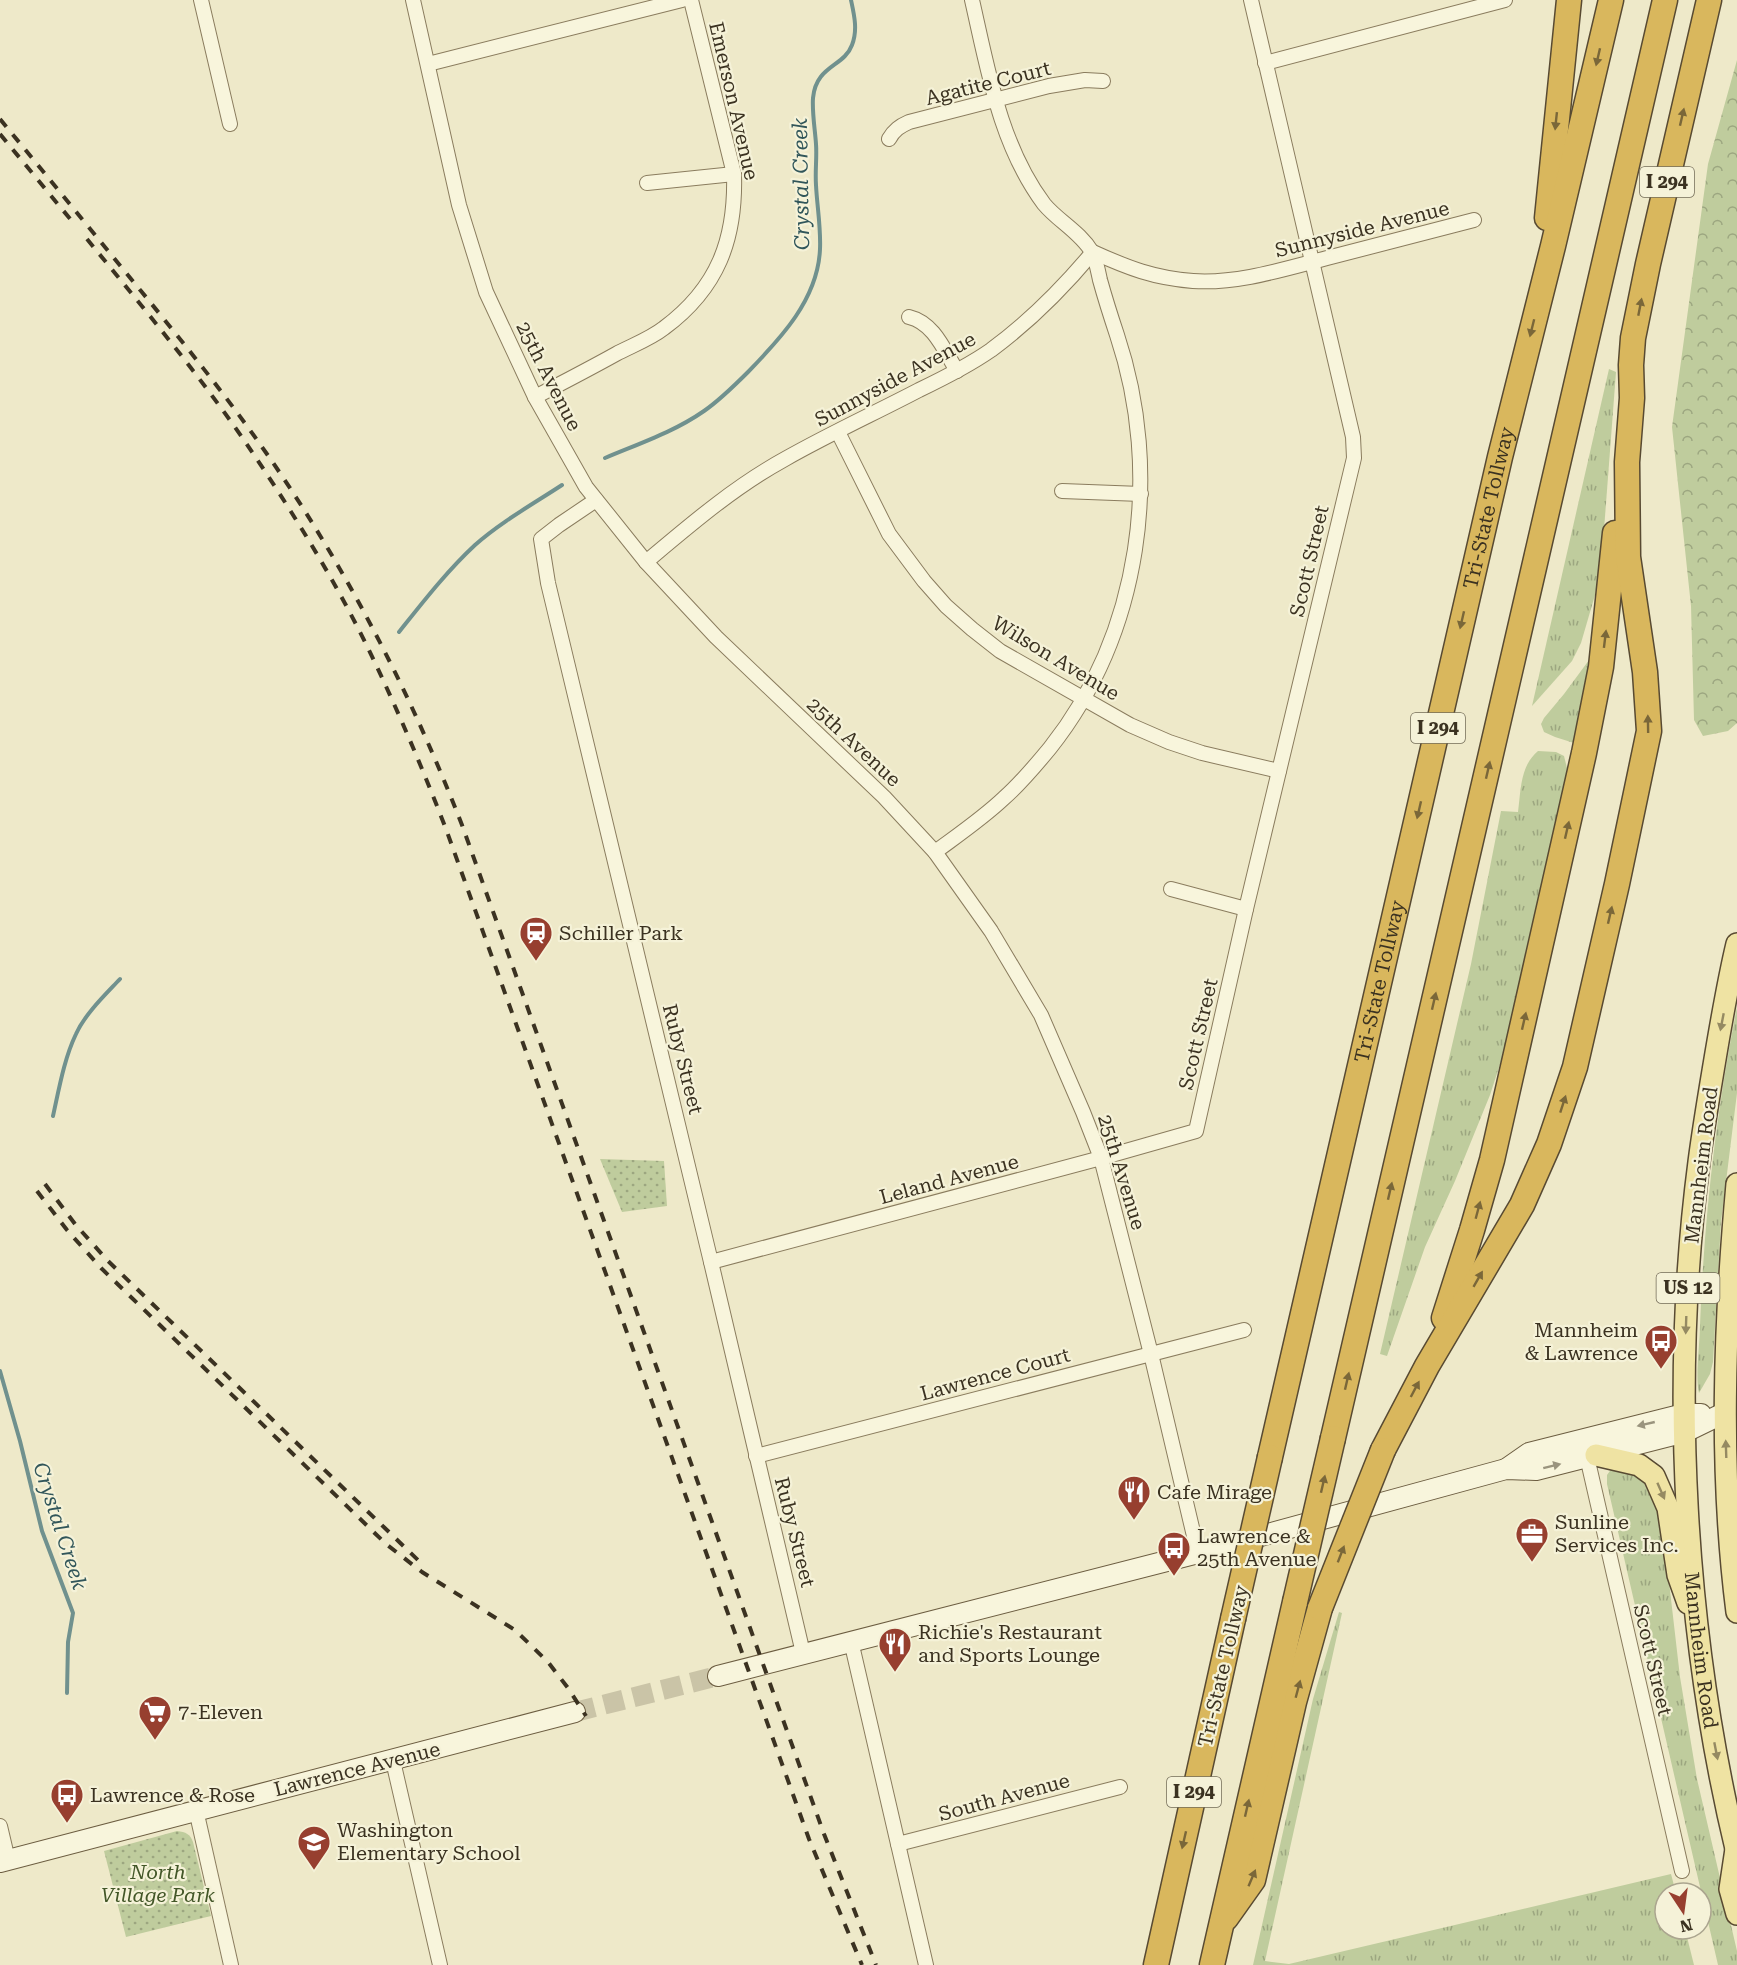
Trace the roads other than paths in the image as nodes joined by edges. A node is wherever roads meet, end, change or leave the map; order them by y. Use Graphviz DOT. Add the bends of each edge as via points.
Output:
graph roads {
  1 [pos="201,0"];
  2 [pos="413,0"];
  3 [pos="682,0"];
  4 [pos="691,0"];
  5 [pos="972,0"];
  6 [pos="1251,0"];
  7 [pos="1505,0"];
  8 [pos="1569,0"];
  9 [pos="1611,0"];
  10 [pos="1665,0"];
  11 [pos="1709,0"];
  12 [pos="1265,63"];
  13 [pos="428,64"];
  14 [pos="1103,81"];
  15 [pos="995,101"];
  16 [pos="230,124"];
  17 [pos="889,139"];
  18 [pos="734,174"];
  19 [pos="647,183"];
  20 [pos="1474,220"];
  21 [pos="1092,252"];
  22 [pos="1310,262"];
  23 [pos="1540,297"];
  24 [pos="909,317"];
  25 [pos="1631,365"];
  26 [pos="957,371"];
  27 [pos="535,397"];
  28 [pos="838,432"];
  29 [pos="1062,491"];
  30 [pos="1141,494"];
  31 [pos="596,500"];
  32 [pos="646,562"];
  33 [pos="1083,699"];
  34 [pos="1279,771"];
  35 [pos="935,852"];
  36 [pos="1171,889"];
  37 [pos="1246,909"];
  38 [pos="1737,944"];
  39 [pos="1196,1131"];
  40 [pos="1101,1158"];
  41 [pos="1737,1184"];
  42 [pos="711,1262"];
  43 [pos="1244,1330"];
  44 [pos="1151,1354"];
  45 [pos="1427,1366"];
  46 [pos="1724,1413"];
  47 [pos="1685,1423"];
  48 [pos="756,1456"];
  49 [pos="1592,1456"];
  50 [pos="1506,1469"];
  51 [pos="1198,1553"];
  52 [pos="1737,1612"];
  53 [pos="1698,1631"];
  54 [pos="851,1641"];
  55 [pos="803,1653"];
  56 [pos="718,1676"];
  57 [pos="575,1712"];
  58 [pos="393,1761"];
  59 [pos="1120,1787"];
  60 [pos="196,1810"];
  61 [pos="0,1826"];
  62 [pos="898,1844"];
  63 [pos="1737,1851"];
  64 [pos="4,1861"];
  65 [pos="1682,1871"];
  66 [pos="1737,1914"];
  67 [pos="1220,1927"];
  68 [pos="231,1965"];
  69 [pos="441,1965"];
  70 [pos="926,1965"];
  71 [pos="1156,1965"];
  72 [pos="1212,1965"];
  1 -- 16 [label="street"];
  2 -- 13 [label="street, 25th Avenue"];
  3 -- 13 [label="street"];
  4 -- 18 [label="street, Emerson Avenue"];
  5 -- 15 [label="street"];
  6 -- 12 [label="street, Scott Street"];
  7 -- 12 [label="street"];
  8 -- 23 [label="highway, one-way"];
  9 -- 23 [label="highway, Tri-State Tollway / I 294, one-way"];
  67 -- 10 [label="highway, I 294, one-way, bridge"];
  25 -- 11 [label="highway, I 294, one-way" via="1648,264"];
  12 -- 22 [label="street, Scott Street"];
  13 -- 27 [label="street, 25th Avenue" via="459,205 486,292"];
  14 -- 15 [label="street, Agatite Court" via="1049,86"];
  15 -- 17 [label="street, Agatite Court" via="909,122"];
  15 -- 21 [label="street" via="1014,154 1045,205"];
  18 -- 19 [label="street"];
  18 -- 27 [label="street, Emerson Avenue" via="735,201 725,251 693,304 663,329"];
  20 -- 22 [label="street, Sunnyside Avenue"];
  21 -- 22 [label="street, Sunnyside Avenue" via="1131,269 1195,281 1248,277"];
  21 -- 26 [label="street, Sunnyside Avenue" via="1043,308"];
  21 -- 30 [label="street" via="1134,396"];
  22 -- 34 [label="street, Scott Street" via="1353,437 1354,458"];
  23 -- 71 [label="highway, Tri-State Tollway / I 294, one-way, bridge" via="1500,457"];
  24 -- 26 [label="street" via="919,319 933,332"];
  45 -- 25 [label="highway, I 294, one-way" via="1492,1160 1590,724 1611,583 1622,394"];
  45 -- 25 [label="highway, I 294, one-way" via="1522,1205 1550,1144 1575,1067 1647,741 1645,672 1628,557"];
  26 -- 28 [label="street, Sunnyside Avenue"];
  27 -- 31 [label="street, 25th Avenue"];
  28 -- 32 [label="street, Sunnyside Avenue" via="740,486"];
  28 -- 33 [label="street, Wilson Avenue" via="889,534 946,606 1000,651"];
  29 -- 30 [label="street"];
  30 -- 33 [label="street" via="1124,600"];
  31 -- 32 [label="street, 25th Avenue"];
  31 -- 42 [label="street, Ruby Street" via="541,540 548,583"];
  32 -- 35 [label="street, 25th Avenue" via="716,637 884,796"];
  33 -- 34 [label="street, Wilson Avenue" via="1169,742"];
  33 -- 35 [label="street" via="1050,748 1004,798"];
  34 -- 37 [label="street, Scott Street"];
  35 -- 40 [label="street, 25th Avenue" via="991,931 1041,1016"];
  36 -- 37 [label="street"];
  37 -- 39 [label="street, Scott Street"];
  38 -- 47 [label="main road, Mannheim Road / US 12, one-way" via="1699,1162 1687,1296"];
  39 -- 40 [label="street, Leland Avenue"];
  40 -- 42 [label="street, Leland Avenue"];
  40 -- 44 [label="street, 25th Avenue"];
  41 -- 46 [label="main road, Mannheim Road / US 12" via="1730,1254"];
  42 -- 48 [label="street, Ruby Street"];
  43 -- 44 [label="street, Lawrence Court"];
  44 -- 48 [label="street, Lawrence Court"];
  44 -- 51 [label="street, 25th Avenue"];
  67 -- 45 [label="highway, I 294, one-way, bridge" via="1253,1880 1320,1608 1383,1450"];
  46 -- 47 [label="main road"];
  52 -- 46 [label="main road, Mannheim Road / US 12, one-way"];
  47 -- 49 [label="main road"];
  47 -- 50 [label="main road, one-way" via="1529,1453"];
  47 -- 53 [label="main road, Mannheim Road / US 12"];
  48 -- 55 [label="street, Ruby Street"];
  50 -- 49 [label="main road, one-way" via="1536,1470"];
  49 -- 53 [label="main road, one-way" via="1639,1465 1654,1476 1668,1508 1678,1575"];
  49 -- 65 [label="street, Scott Street"];
  50 -- 51 [label="main road"];
  51 -- 54 [label="main road"];
  53 -- 63 [label="main road, Mannheim Road / US 12, one-way" via="1711,1724"];
  54 -- 55 [label="main road"];
  54 -- 62 [label="street"];
  55 -- 56 [label="main road"];
  57 -- 58 [label="main road, Lawrence Avenue"];
  58 -- 60 [label="main road, Lawrence Avenue"];
  58 -- 69 [label="street"];
  59 -- 62 [label="street, South Avenue"];
  60 -- 64 [label="main road, Lawrence Avenue"];
  60 -- 68 [label="street"];
  61 -- 64 [label="street"];
  62 -- 70 [label="street"];
  63 -- 66 [label="main road, Mannheim Road" via="1730,1889"];
  67 -- 72 [label="highway, I 294"];
}
